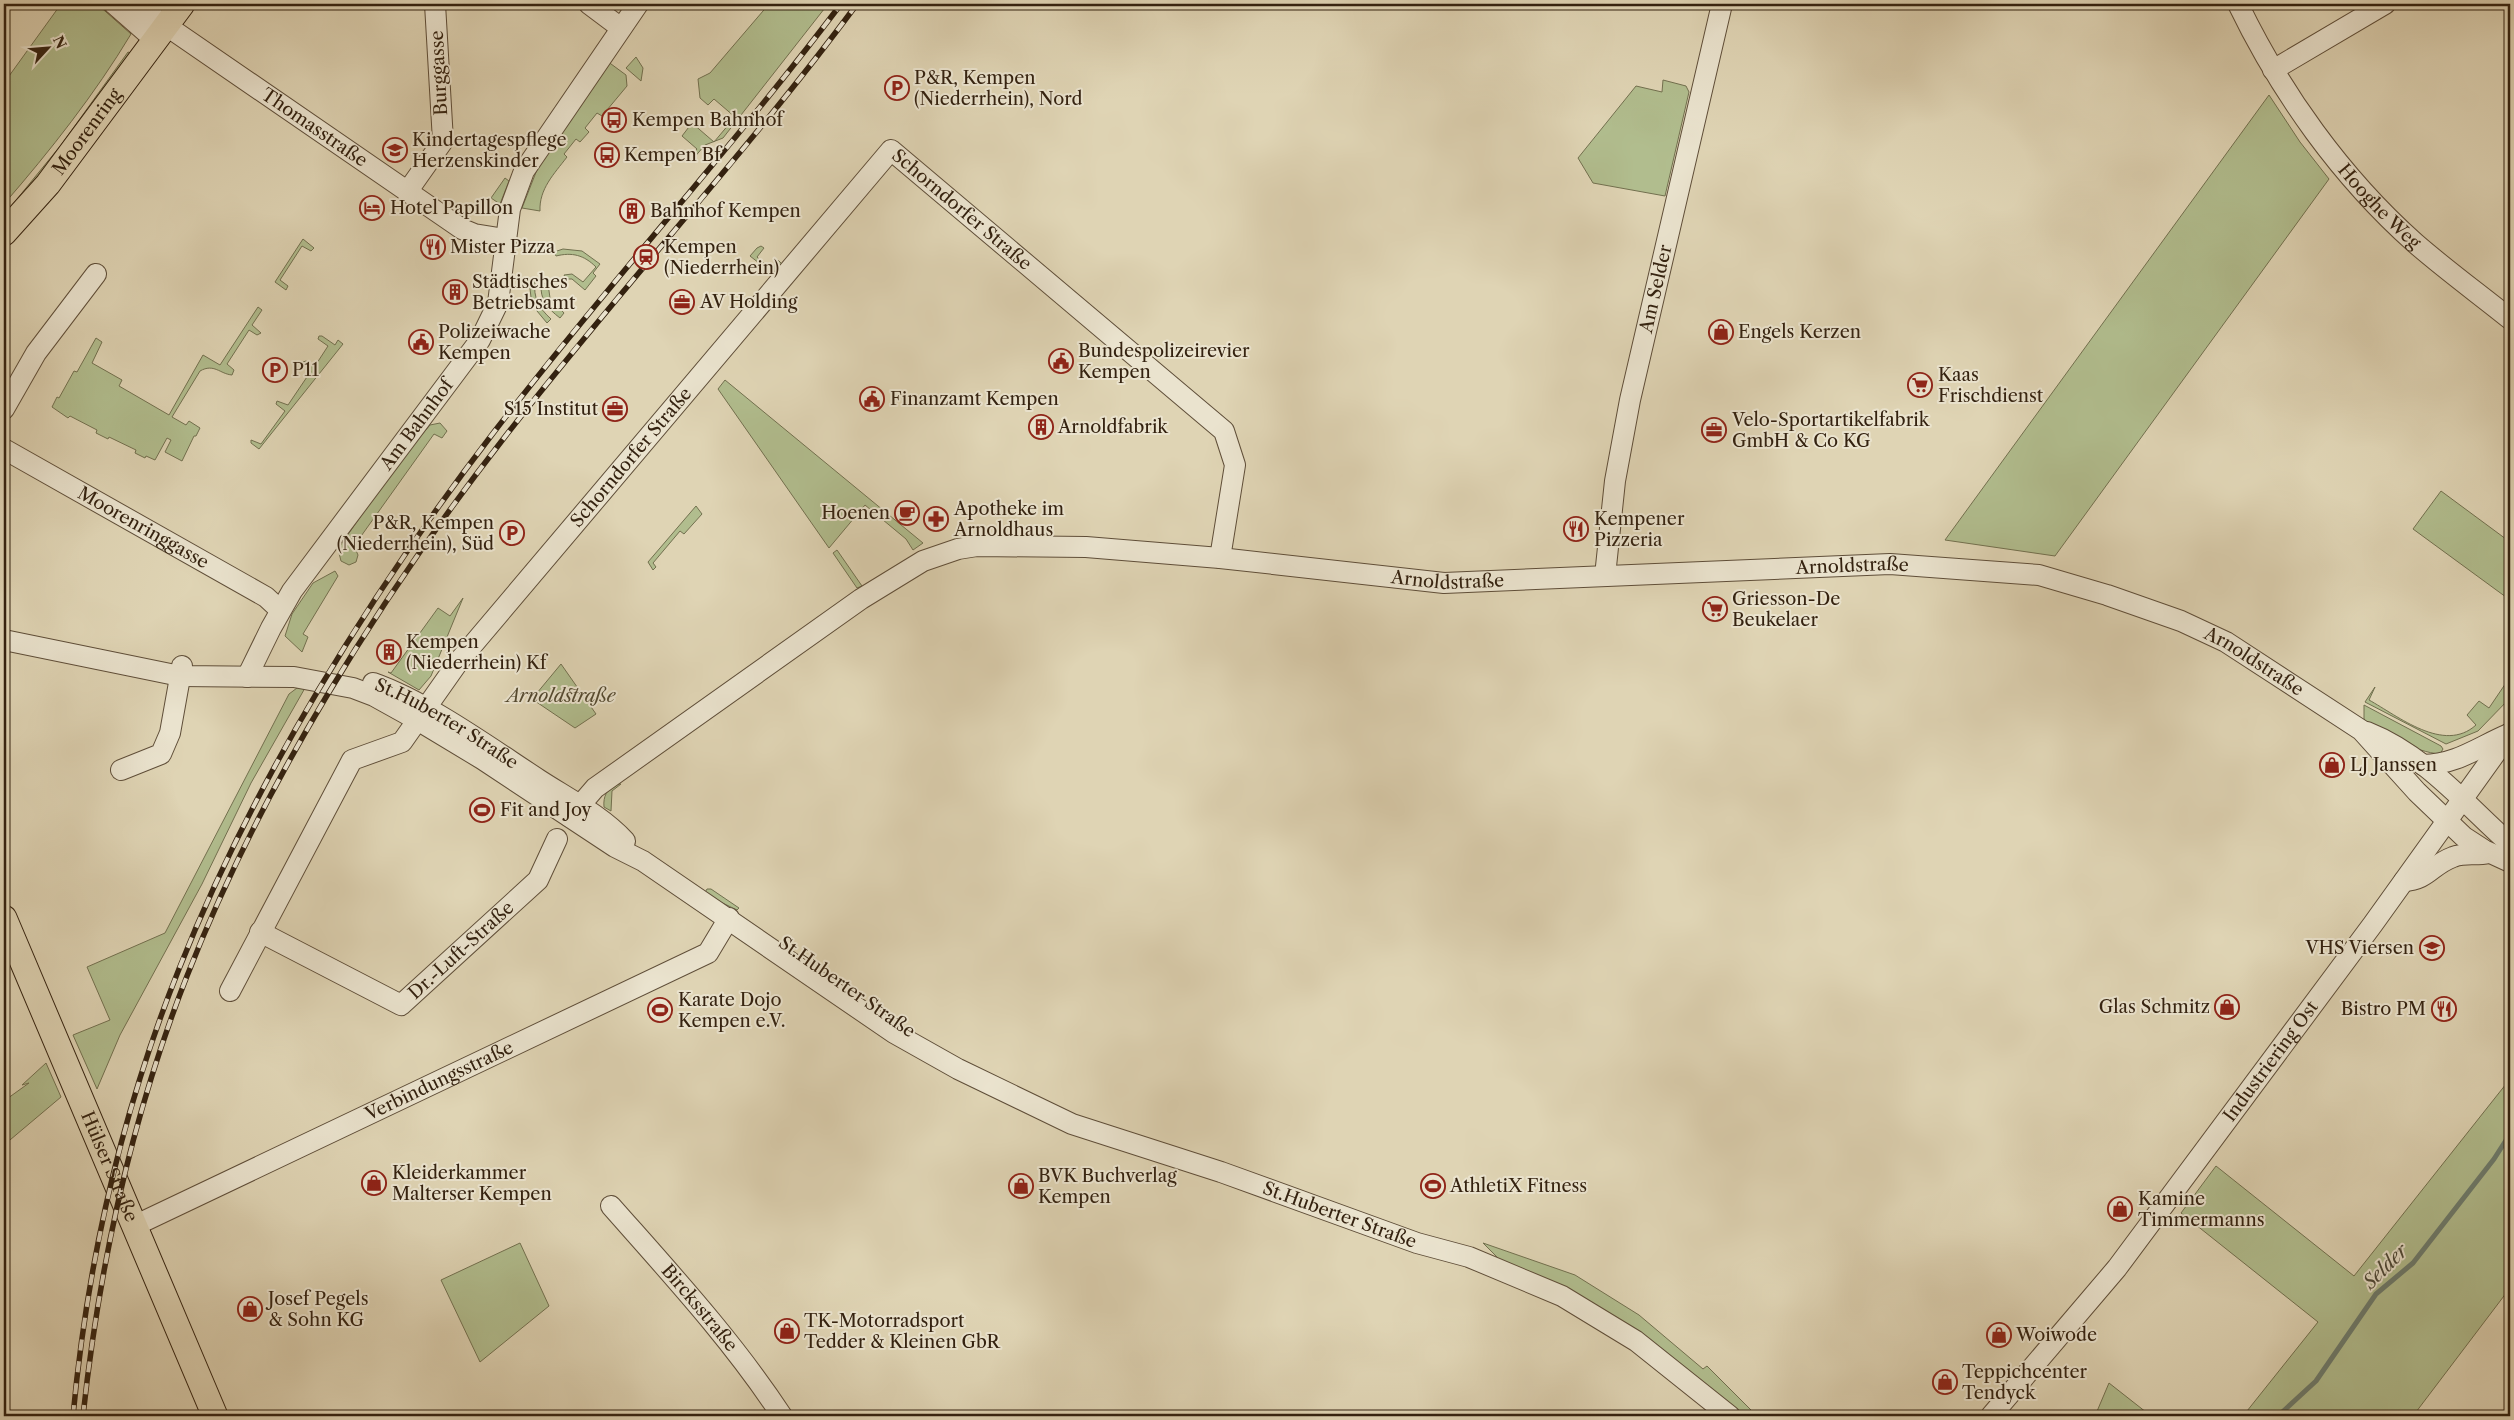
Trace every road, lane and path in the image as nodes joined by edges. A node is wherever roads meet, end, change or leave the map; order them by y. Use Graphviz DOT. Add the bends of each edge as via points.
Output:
graph roads {
  1 [pos="114,4"];
  2 [pos="128,4"];
  3 [pos="182,4"];
  4 [pos="435,4"];
  5 [pos="589,4"];
  6 [pos="638,4"];
  7 [pos="1722,4"];
  8 [pos="2238,4"];
  9 [pos="2385,4"];
  10 [pos="621,28"];
  11 [pos="160,33"];
  12 [pos="2273,70"];
  13 [pos="407,192"];
  14 [pos="4,234"];
  15 [pos="505,239"];
  16 [pos="96,274"];
  17 [pos="2510,319"];
  18 [pos="4,409"];
  19 [pos="4,449"];
  20 [pos="1220,558"];
  21 [pos="1605,576"];
  22 [pos="280,610"];
  23 [pos="4,640"];
  24 [pos="181,671"];
  25 [pos="250,671"];
  26 [pos="422,714"];
  27 [pos="2361,730"];
  28 [pos="2510,733"];
  29 [pos="2423,765"];
  30 [pos="121,770"];
  31 [pos="2463,800"];
  32 [pos="574,811"];
  33 [pos="2447,821"];
  34 [pos="558,839"];
  35 [pos="2510,844"];
  36 [pos="2488,853"];
  37 [pos="2510,862"];
  38 [pos="2404,881"];
  39 [pos="4,918"];
  40 [pos="729,918"];
  41 [pos="260,932"];
  42 [pos="230,991"];
  43 [pos="610,1206"];
  44 [pos="134,1226"];
  45 [pos="2021,1381"];
  46 [pos="1703,1396"];
  47 [pos="215,1416"];
  48 [pos="782,1416"];
  49 [pos="1719,1416"];
  50 [pos="1730,1416"];
  51 [pos="1976,1416"];
  52 [pos="1991,1416"];
  1 -- 11 [label="street, Thomasstraße"];
  2 -- 11 [label="street, Thomasstraße" via="145,11"];
  3 -- 11 [label="main road, Moorenring"];
  4 -- 13 [label="street, Burggasse" via="443,141"];
  5 -- 10 [label="street"];
  6 -- 10 [label="street, Am Bahnhof"];
  7 -- 21 [label="street, Am Selder" via="1630,400 1615,481"];
  8 -- 12 [label="street, Hooghe Weg"];
  9 -- 12 [label="street"];
  10 -- 15 [label="street, Am Bahnhof" via="524,171 510,210"];
  11 -- 13 [label="street, Thomasstraße"];
  11 -- 14 [label="main road, Moorenring" via="48,184"];
  12 -- 17 [label="street, Hooghe Weg" via="2318,136 2369,196 2415,243"];
  13 -- 15 [label="street, Thomasstraße" via="462,229"];
  15 -- 22 [label="street, Am Bahnhof" via="498,302 480,340"];
  16 -- 18 [label="street" via="36,353"];
  19 -- 22 [label="street, Moorenringgasse" via="266,597"];
  20 -- 21 [label="street, Arnoldstraße" via="1444,583"];
  20 -- 26 [label="street, Schorndorfer Straße" via="1235,465 1224,431 891,150 478,639"];
  20 -- 32 [label="street, Arnoldstraße" via="1037,546 977,546 934,556 861,599 599,786"];
  21 -- 27 [label="street, Arnoldstraße" via="1890,564 2039,575 2153,612 2226,642"];
  22 -- 25 [label="street, Am Bahnhof"];
  23 -- 24 [label="street, St.Huberter Straße" via="110,663"];
  24 -- 25 [label="street, St.Huberter Straße"];
  24 -- 30 [label="street" via="170,733 160,754"];
  25 -- 26 [label="street, St.Huberter Straße" via="353,688"];
  26 -- 32 [label="street, St.Huberter Straße"];
  26 -- 41 [label="street" via="402,742 352,760"];
  27 -- 29 [label="street, Arnoldstraße" via="2379,737"];
  27 -- 33 [label="street, Arnoldstraße"];
  28 -- 29 [label="street" via="2456,760"];
  28 -- 31 [label="street, Industriering Ost"];
  29 -- 31 [label="street, Arnoldstraße"];
  31 -- 33 [label="street, Industriering Ost"];
  31 -- 35 [label="street, Arnoldstraße"];
  32 -- 40 [label="street, St.Huberter Straße" via="616,832 643,861"];
  33 -- 36 [label="street, Arnoldstraße"];
  33 -- 38 [label="street, Industriering Ost"];
  34 -- 41 [label="street, Dr.-Luft-Straße" via="538,880 401,1004"];
  36 -- 37 [label="street"];
  36 -- 38 [label="street" via="2459,855 2442,862 2419,880"];
  38 -- 45 [label="street, Industriering Ost" via="2117,1268"];
  39 -- 44 [label="main road, Hülser Straße"];
  40 -- 44 [label="street, Verbindungsstraße" via="708,953"];
  40 -- 46 [label="street, St.Huberter Straße" via="894,1033 958,1069 1072,1124 1221,1172 1417,1243 1469,1257 1521,1278 1562,1296 1608,1323 1663,1361"];
  41 -- 42 [label="street"];
  43 -- 48 [label="street, Bircksstraße" via="712,1321"];
  44 -- 47 [label="main road, Hülser Straße"];
  45 -- 51 [label="street, Industriering Ost"];
  45 -- 52 [label="street, Industriering Ost"];
  46 -- 49 [label="street, St.Huberter Straße"];
  46 -- 50 [label="street, St.Huberter Straße"];
}
